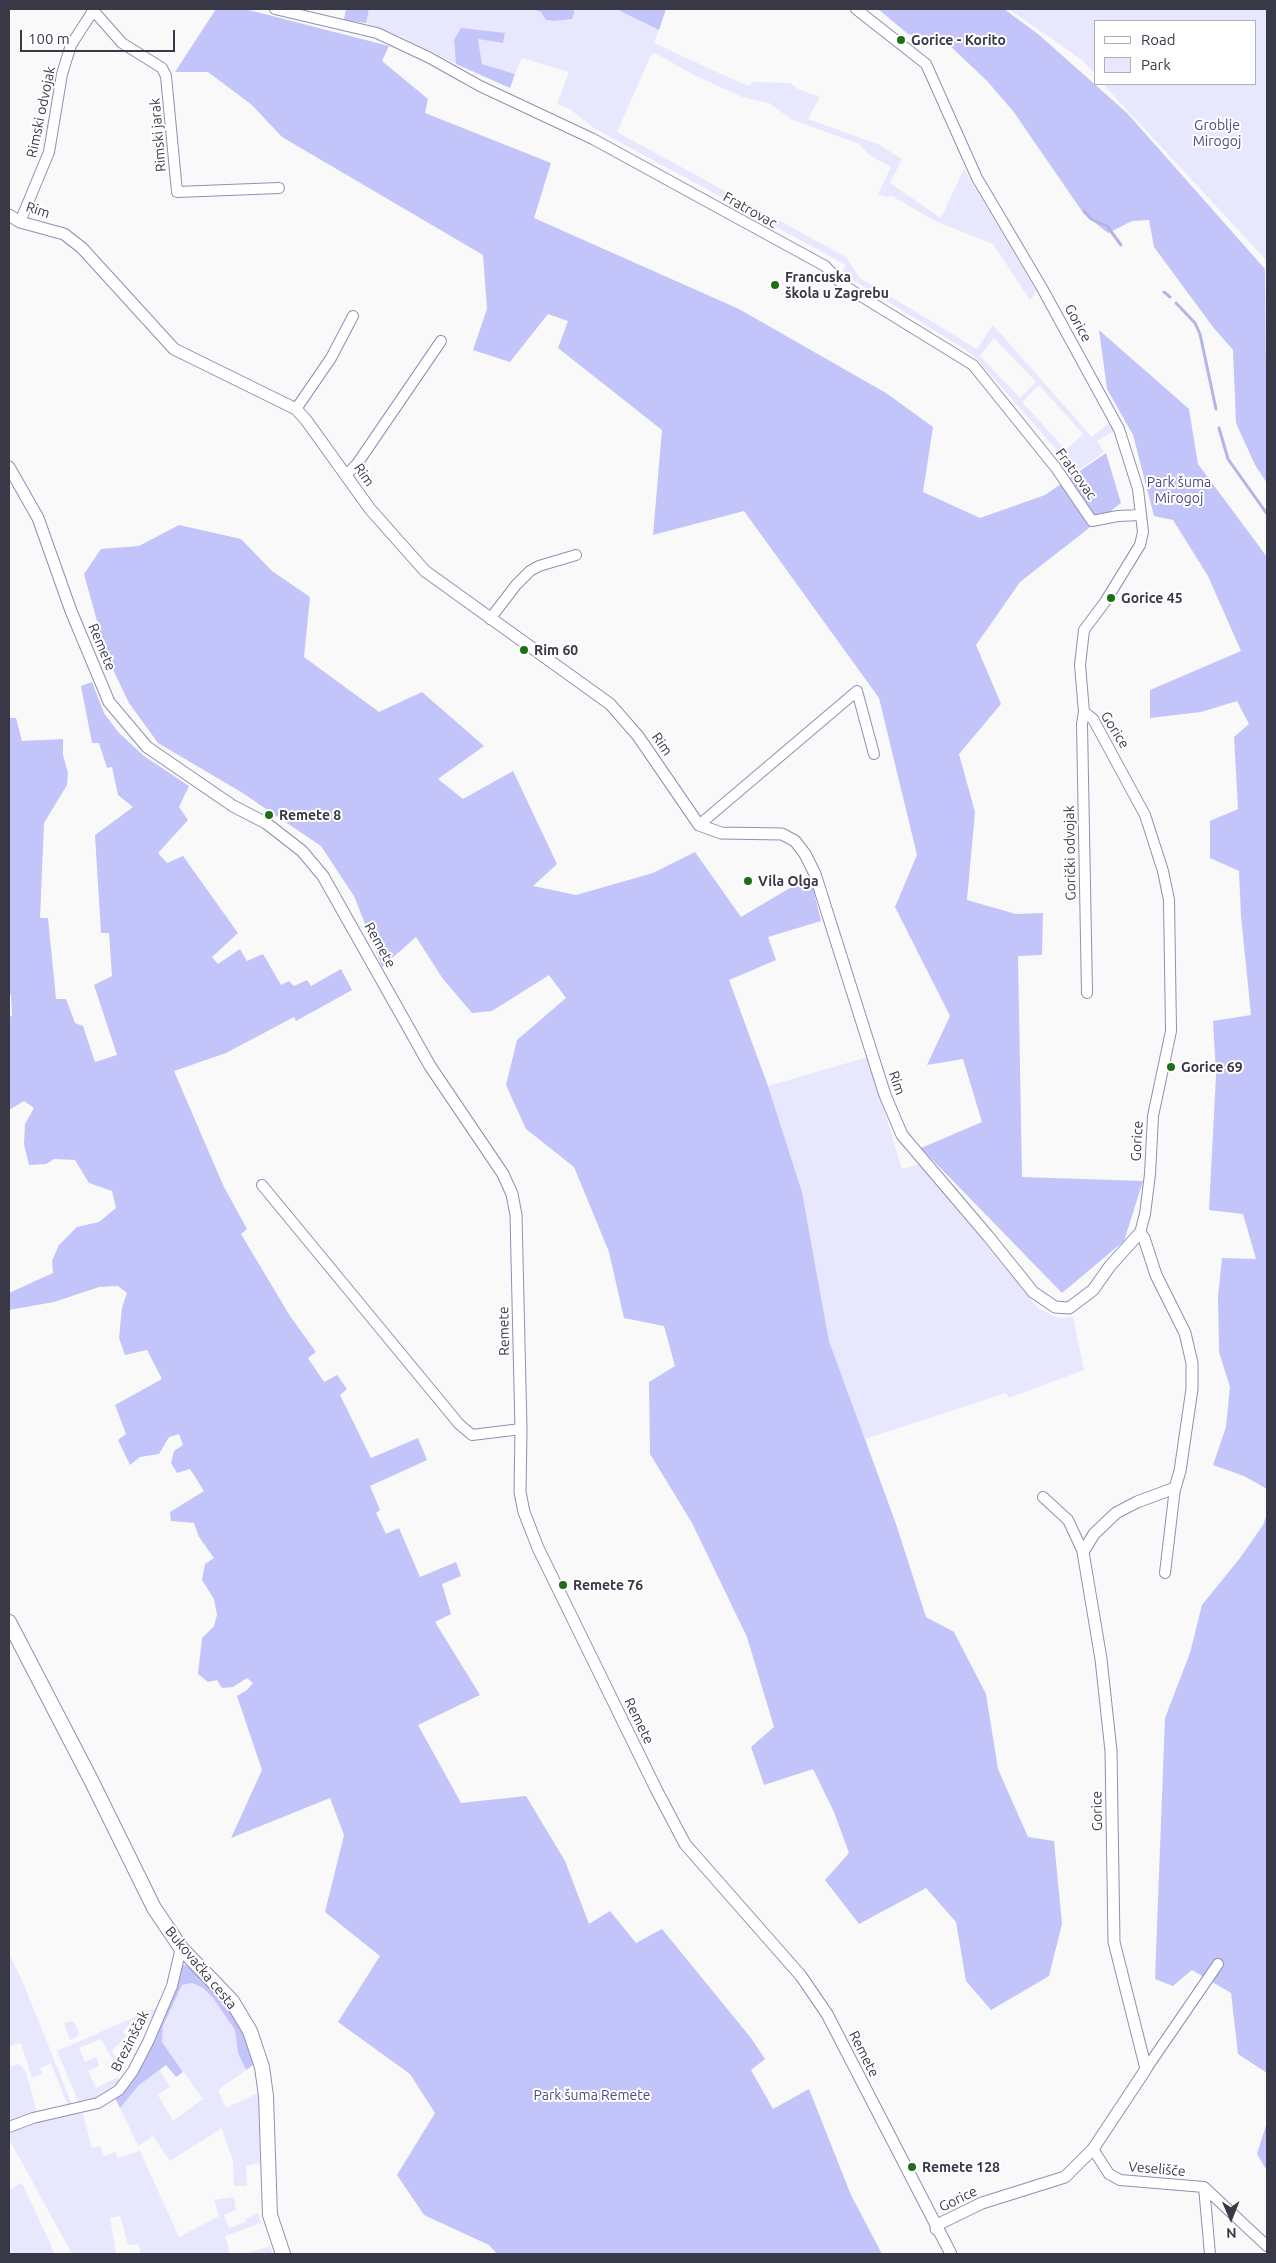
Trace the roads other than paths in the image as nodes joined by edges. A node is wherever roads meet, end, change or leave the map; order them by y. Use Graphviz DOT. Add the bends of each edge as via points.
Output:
graph roads {
  1 [pos="275,9"];
  2 [pos="856,9"];
  3 [pos="93,10"];
  4 [pos="280,188"];
  5 [pos="9,215"];
  6 [pos="20,222"];
  7 [pos="353,316"];
  8 [pos="440,341"];
  9 [pos="296,409"];
  10 [pos="9,467"];
  11 [pos="346,475"];
  12 [pos="1141,515"];
  13 [pos="576,554"];
  14 [pos="490,620"];
  15 [pos="1084,712"];
  16 [pos="874,754"];
  17 [pos="699,825"];
  18 [pos="1087,993"];
  19 [pos="262,1185"];
  20 [pos="1140,1233"];
  21 [pos="521,1429"];
  22 [pos="1175,1488"];
  23 [pos="1043,1497"];
  24 [pos="1083,1552"];
  25 [pos="1165,1572"];
  26 [pos="9,1622"];
  27 [pos="181,1948"];
  28 [pos="1218,1964"];
  29 [pos="1146,2069"];
  30 [pos="9,2127"];
  31 [pos="1093,2149"];
  32 [pos="1204,2186"];
  33 [pos="936,2229"];
  34 [pos="1267,2246"];
  35 [pos="283,2254"];
  36 [pos="951,2254"];
  37 [pos="1210,2254"];
  1 -- 12 [label="street, Fratrovac" via="377,33 428,56 480,86 593,139 825,266 843,286 973,365 1056,468 1092,521"];
  2 -- 12 [label="street, Gorice" via="926,64 976,178 1042,288 1119,429 1138,488"];
  3 -- 4 [label="street, Rimski jarak" via="122,44 162,68 166,76 177,192"];
  3 -- 6 [label="street, Rimski odvojak" via="71,45 62,74 49,152"];
  5 -- 6 [label="street, Rim"];
  6 -- 9 [label="street, Rim" via="64,234 82,248 174,349"];
  7 -- 9 [label="street" via="331,358"];
  8 -- 11 [label="street" via="357,464"];
  9 -- 11 [label="street, Rim"];
  10 -- 21 [label="street, Remete" via="38,518 71,611 109,702 147,747 234,806 266,823 302,850 323,876 430,1066 503,1174 512,1194 516,1215"];
  11 -- 14 [label="street, Rim" via="370,510 425,571"];
  12 -- 15 [label="street, Gorice" via="1143,532 1140,545 1084,630 1080,664"];
  13 -- 14 [label="street" via="530,571"];
  14 -- 17 [label="street, Rim" via="536,649 610,704 638,736"];
  15 -- 18 [label="street, Gorički odvojak"];
  15 -- 20 [label="street, Gorice" via="1093,719 1144,815 1169,900 1171,1031 1153,1116 1150,1174"];
  16 -- 17 [label="street" via="857,691"];
  17 -- 20 [label="street, Rim" via="721,833 782,834 795,841 805,854 815,874 885,1095 902,1135 1033,1292 1055,1308 1078,1304"];
  19 -- 21 [label="street" via="459,1424 472,1435"];
  20 -- 22 [label="street" via="1156,1275 1185,1333 1192,1363 1187,1427"];
  21 -- 33 [label="street, Remete" via="520,1492 524,1512 571,1619 656,1789 685,1844 800,1976 827,2014"];
  22 -- 24 [label="street" via="1116,1513 1094,1534"];
  22 -- 25 [label="street"];
  23 -- 24 [label="street, Gorice" via="1068,1520"];
  24 -- 29 [label="street, Gorice" via="1102,1659 1111,1750 1114,1942"];
  26 -- 27 [label="main road, Bukovačka cesta" via="154,1908"];
  27 -- 30 [label="street, Brezinščak" via="172,1986 148,2042 119,2090 98,2103"];
  27 -- 35 [label="main road, Bukovačka cesta" via="232,2001 257,2048 266,2096 268,2200"];
  28 -- 29 [label="street, Gorice"];
  29 -- 31 [label="street, Gorice"];
  31 -- 32 [label="street, Veselišče" via="1109,2174 1120,2180"];
  31 -- 33 [label="street, Gorice" via="1065,2177 982,2203"];
  32 -- 34 [label="street, Veselišče"];
  32 -- 37 [label="street, Veselišče"];
  33 -- 36 [label="street, Remete"];
}
